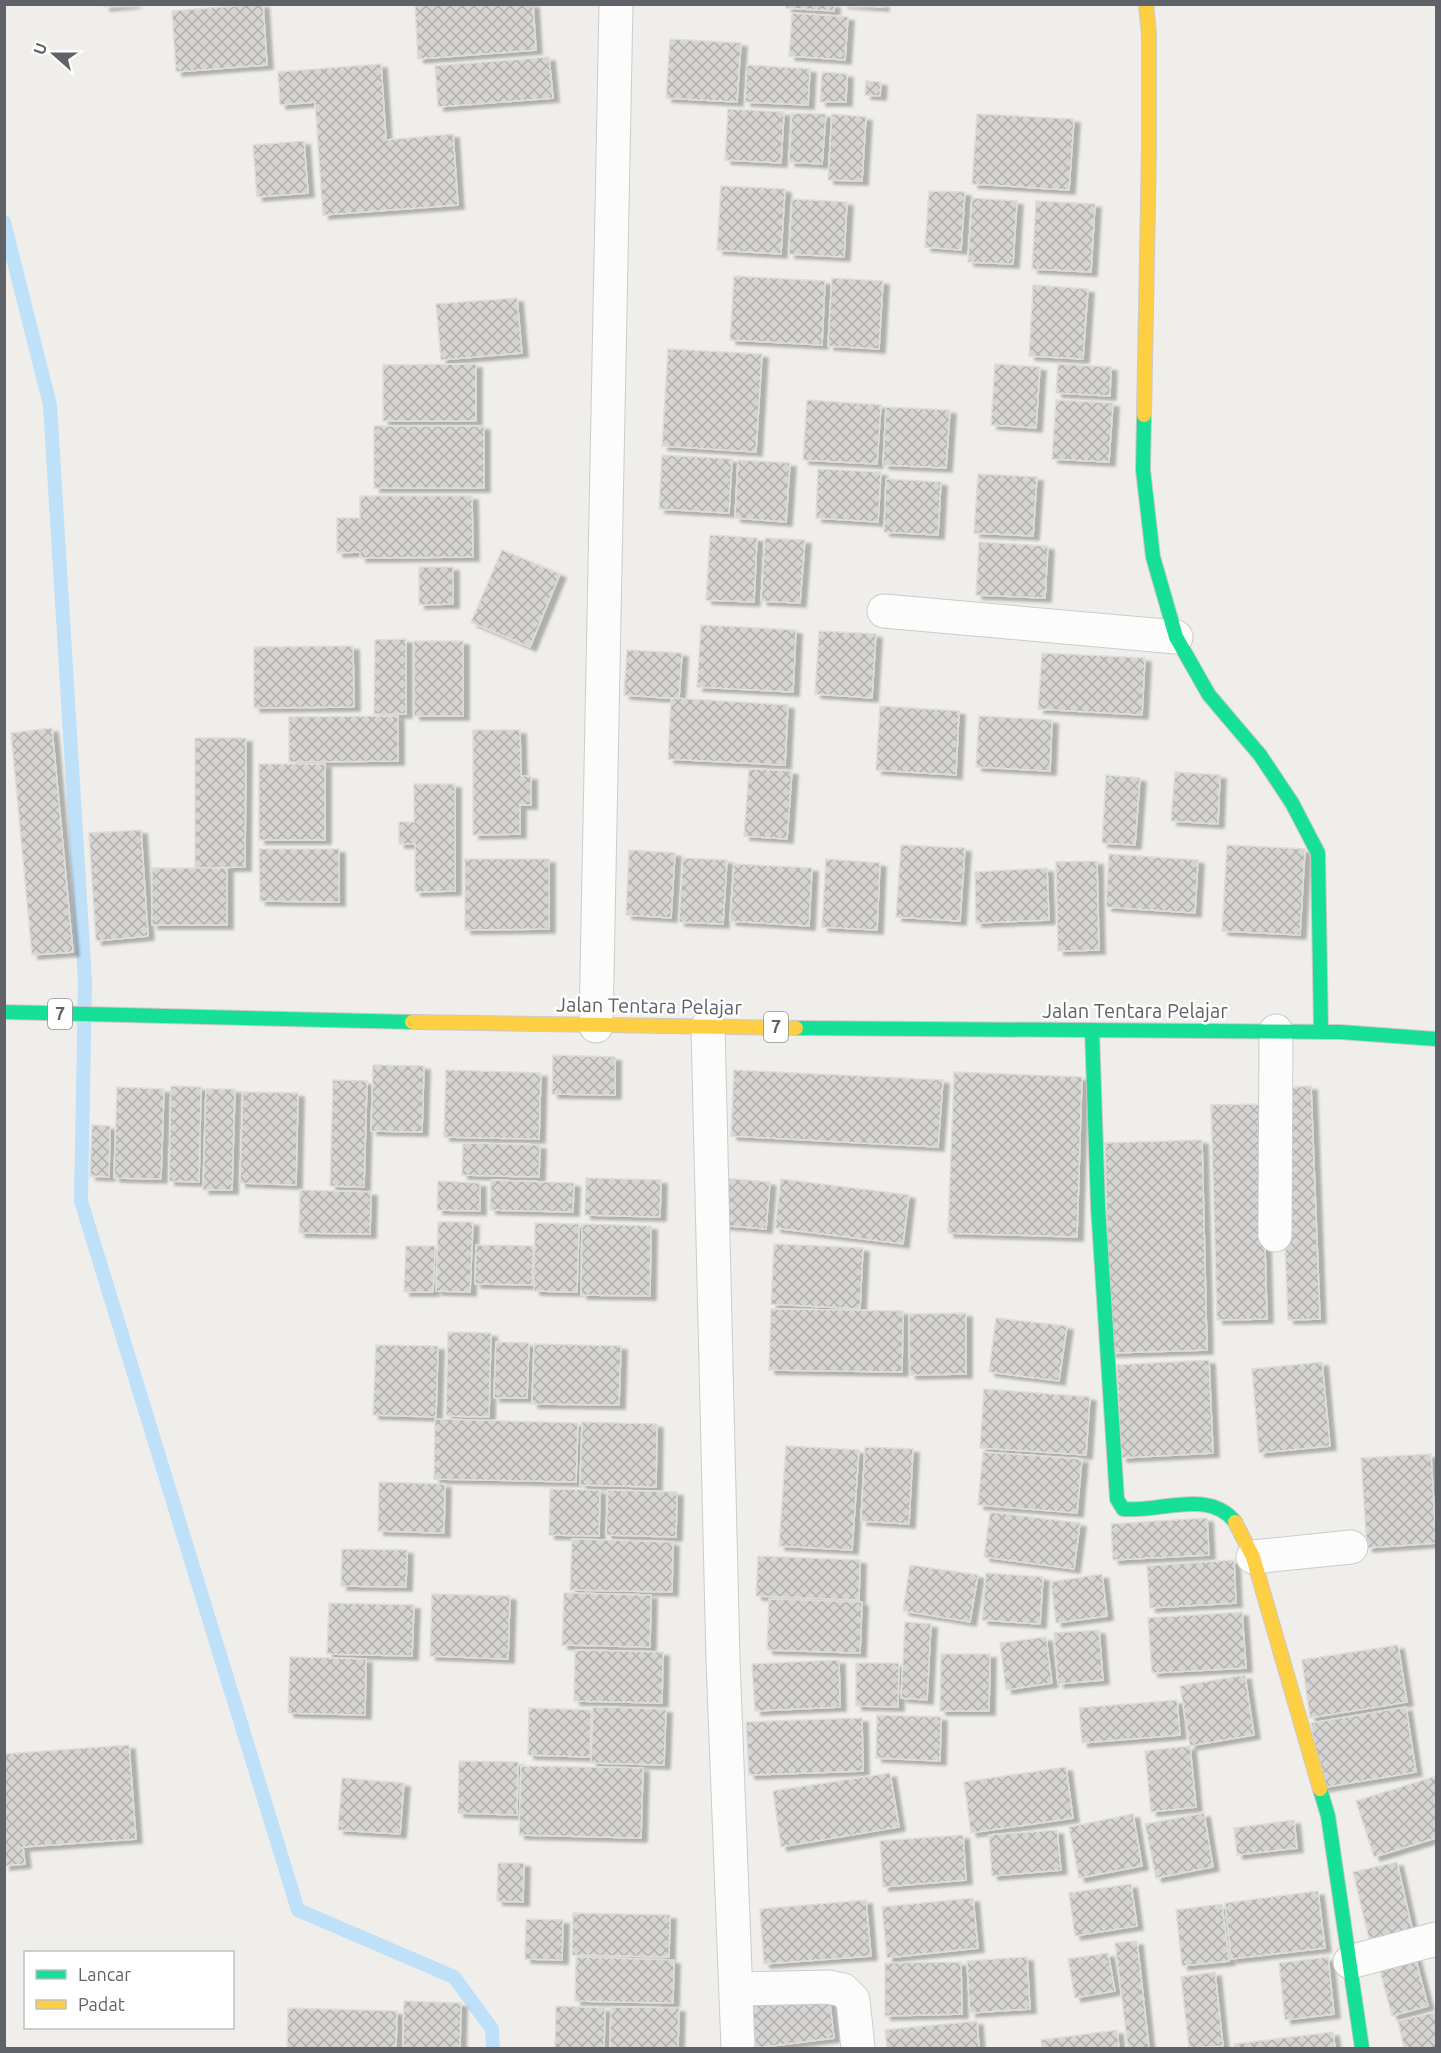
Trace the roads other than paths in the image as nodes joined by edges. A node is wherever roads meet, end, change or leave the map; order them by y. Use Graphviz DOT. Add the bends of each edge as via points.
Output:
graph roads {
  1 [pos="616,4"];
  2 [pos="1146,4"];
  3 [pos="884,611"];
  4 [pos="1176,637"];
  5 [pos="4,1012"];
  6 [pos="596,1026"];
  7 [pos="708,1026"];
  8 [pos="1092,1030"];
  9 [pos="1276,1031"];
  10 [pos="1321,1032"];
  11 [pos="1437,1039"];
  12 [pos="1275,1235"];
  13 [pos="1351,1547"];
  14 [pos="1253,1557"];
  15 [pos="1437,1939"];
  16 [pos="1350,1962"];
  17 [pos="736,1989"];
  18 [pos="738,2049"];
  19 [pos="858,2049"];
  20 [pos="1362,2049"];
  1 -- 6 [label="street"];
  2 -- 4 [label="main road" via="1149,150 1143,470 1154,557"];
  3 -- 4 [label="street"];
  4 -- 10 [label="main road" via="1209,695 1260,755 1292,803 1318,853"];
  5 -- 6 [label="main road, Jalan Tentara Pelajar / 7"];
  6 -- 7 [label="main road, Jalan Tentara Pelajar / 7"];
  7 -- 8 [label="main road, Jalan Tentara Pelajar / 7"];
  7 -- 17 [label="street" via="723,1660"];
  8 -- 9 [label="main road, Jalan Tentara Pelajar / 7"];
  8 -- 14 [label="main road" via="1098,1207 1117,1499 1123,1509 1136,1512 1199,1504 1220,1507 1232,1518"];
  9 -- 10 [label="main road, Jalan Tentara Pelajar / 7"];
  9 -- 12 [label="street"];
  10 -- 11 [label="main road, Jalan Tentara Pelajar / 7"];
  13 -- 14 [label="street"];
  14 -- 16 [label="main road" via="1328,1816"];
  15 -- 16 [label="street"];
  16 -- 20 [label="main road"];
  17 -- 18 [label="street"];
  17 -- 19 [label="street" via="843,1990 853,2000"];
}
